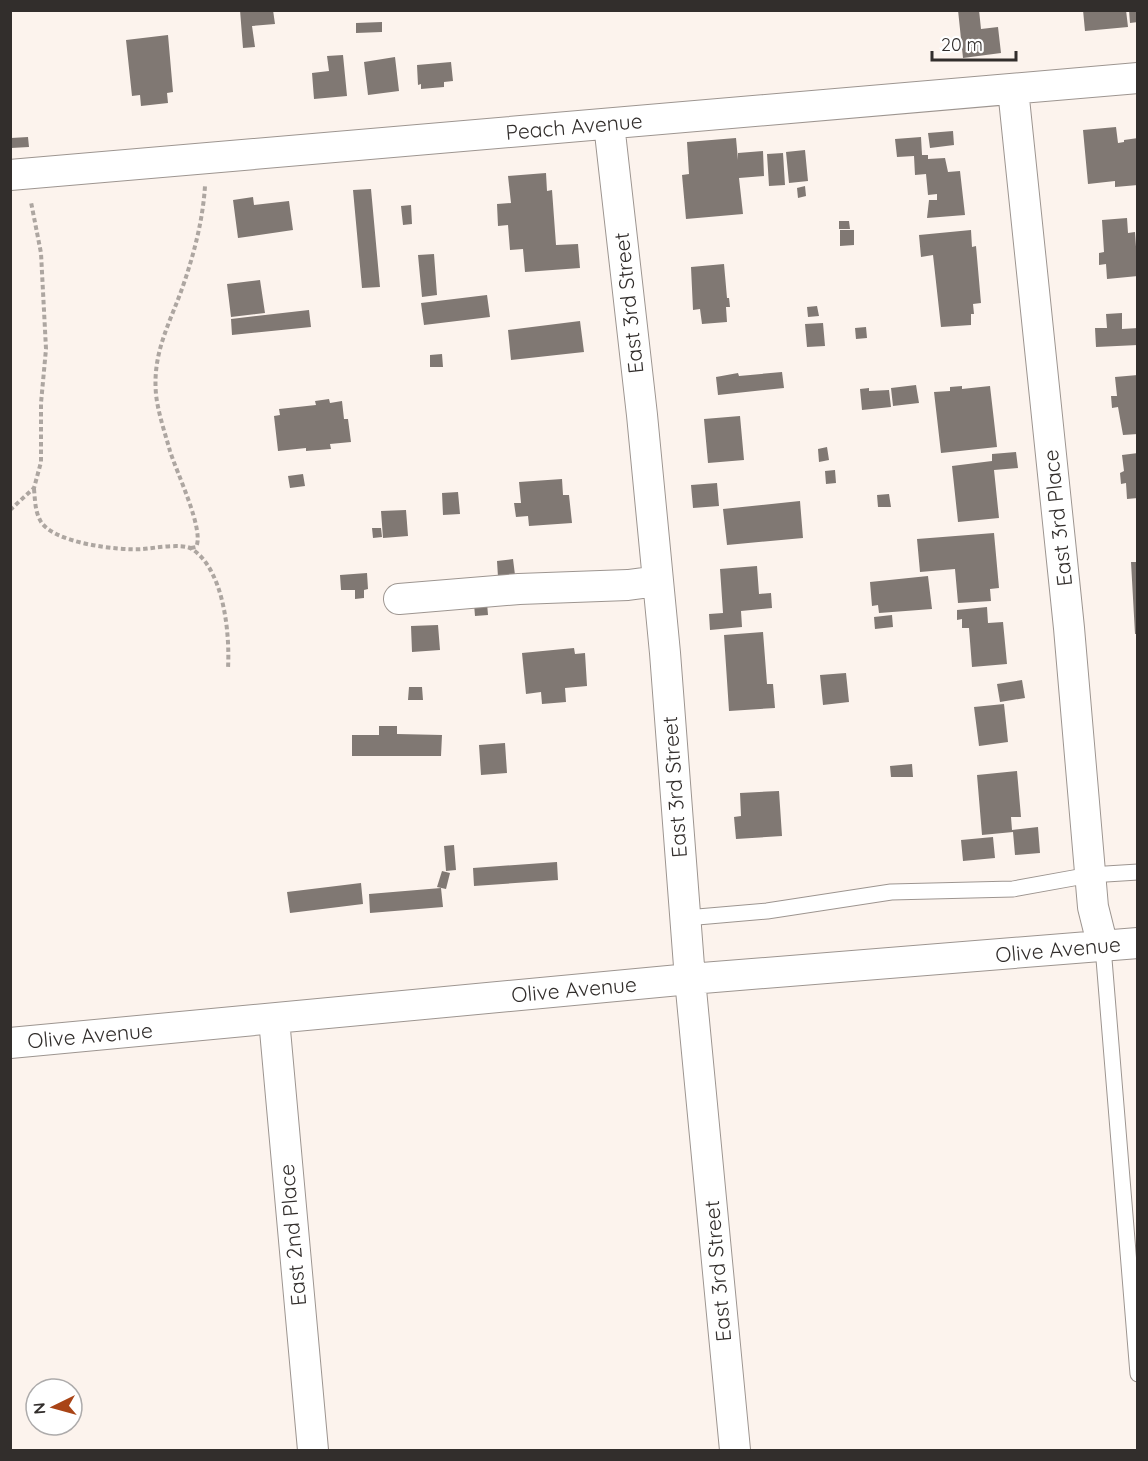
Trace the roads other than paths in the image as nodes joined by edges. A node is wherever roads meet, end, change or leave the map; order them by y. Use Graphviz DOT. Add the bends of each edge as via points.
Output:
graph roads {
  1 [pos="1137,78"];
  2 [pos="1013,89"];
  3 [pos="609,124"];
  4 [pos="19,175"];
  5 [pos="658,581"];
  6 [pos="399,599"];
  7 [pos="1137,873"];
  8 [pos="1090,875"];
  9 [pos="686,918"];
  10 [pos="1137,943"];
  11 [pos="1103,946"];
  12 [pos="690,979"];
  13 [pos="274,1019"];
  14 [pos="10,1043"];
  15 [pos="1137,1374"];
  16 [pos="313,1450"];
  17 [pos="735,1450"];
  1 -- 2 [label="street, Peach Avenue"];
  2 -- 3 [label="street, Peach Avenue"];
  2 -- 8 [label="street, East 3rd Place" via="1069,628"];
  3 -- 4 [label="street, Peach Avenue"];
  3 -- 5 [label="street, East 3rd Street"];
  5 -- 6 [label="street"];
  5 -- 9 [label="street, East 3rd Street"];
  7 -- 8 [label="lane"];
  8 -- 9 [label="lane" via="1012,889 891,892 767,911"];
  8 -- 11 [label="street, East 3rd Place"];
  9 -- 12 [label="street, East 3rd Street"];
  10 -- 11 [label="street, Olive Avenue"];
  11 -- 12 [label="street, Olive Avenue"];
  11 -- 15 [label="lane"];
  12 -- 13 [label="street, Olive Avenue"];
  12 -- 17 [label="street, East 3rd Street"];
  13 -- 14 [label="street, Olive Avenue"];
  13 -- 16 [label="street, East 2nd Place"];
}
